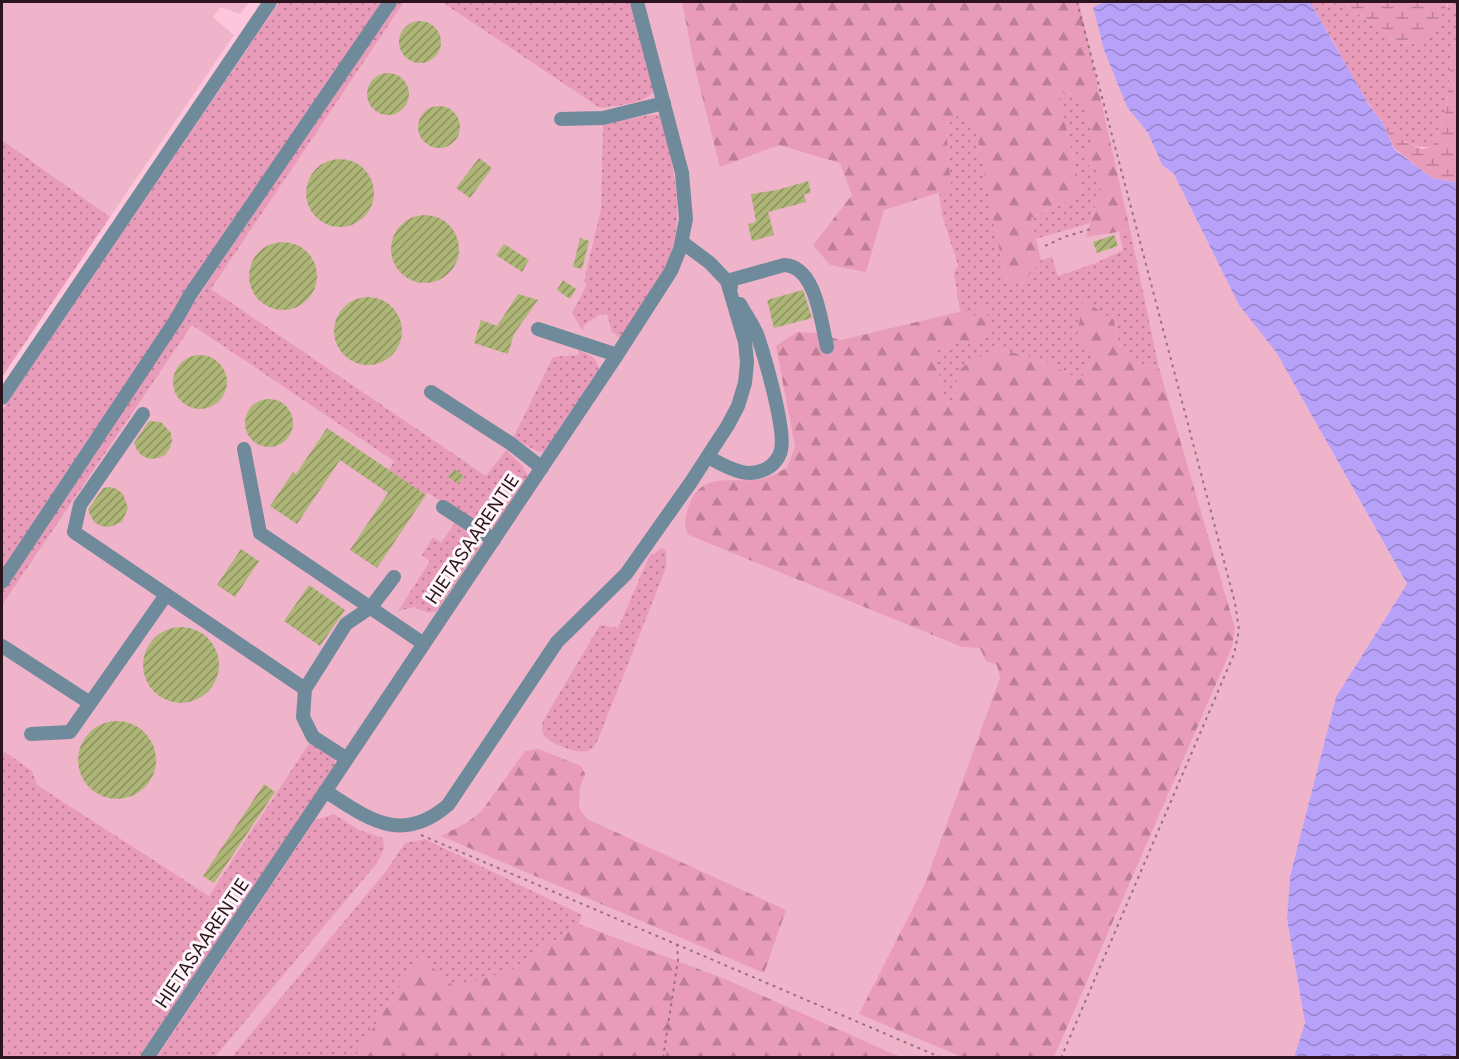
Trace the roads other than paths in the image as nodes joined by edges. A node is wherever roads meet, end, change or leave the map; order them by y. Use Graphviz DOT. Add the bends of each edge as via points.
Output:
graph roads {
  1 [pos="270,2"];
  2 [pos="390,2"];
  3 [pos="637,2"];
  4 [pos="664,103"];
  5 [pos="561,120"];
  6 [pos="682,242"];
  7 [pos="727,281"];
  8 [pos="538,329"];
  9 [pos="827,347"];
  10 [pos="617,356"];
  11 [pos="431,392"];
  12 [pos="2,398"];
  13 [pos="143,414"];
  14 [pos="244,449"];
  15 [pos="708,457"];
  16 [pos="542,468"];
  17 [pos="443,507"];
  18 [pos="494,540"];
  19 [pos="394,577"];
  20 [pos="2,582"];
  21 [pos="166,595"];
  22 [pos="371,607"];
  23 [pos="424,644"];
  24 [pos="2,646"];
  25 [pos="305,690"];
  26 [pos="90,703"];
  27 [pos="31,734"];
  28 [pos="347,759"];
  29 [pos="325,791"];
  30 [pos="147,1058"];
  1 -- 12 [label="street"];
  2 -- 20 [label="street" via="190,295"];
  3 -- 4 [label="street, HIETASAARENTIE"];
  4 -- 5 [label="street" via="603,118"];
  4 -- 6 [label="street, HIETASAARENTIE" via="685,188"];
  6 -- 7 [label="street"];
  6 -- 10 [label="street, HIETASAARENTIE" via="664,285"];
  7 -- 9 [label="street" via="793,265 814,292"];
  7 -- 15 [label="street" via="745,342 745,383 738,406"];
  7 -- 15 [label="street" via="757,335 770,381 781,452 769,467 757,473 731,470"];
  8 -- 10 [label="street"];
  10 -- 16 [label="street, HIETASAARENTIE"];
  11 -- 16 [label="street"];
  13 -- 21 [label="street" via="80,505 74,532"];
  14 -- 22 [label="street" via="260,532"];
  15 -- 29 [label="street" via="626,574 557,642 448,805 418,823 387,824 363,816"];
  16 -- 18 [label="street, HIETASAARENTIE"];
  17 -- 18 [label="street"];
  18 -- 23 [label="street, HIETASAARENTIE"];
  19 -- 22 [label="street"];
  21 -- 25 [label="street"];
  21 -- 26 [label="street"];
  22 -- 23 [label="street"];
  22 -- 25 [label="street" via="346,624"];
  23 -- 28 [label="street, HIETASAARENTIE"];
  24 -- 26 [label="street"];
  25 -- 28 [label="street" via="303,717 313,737"];
  26 -- 27 [label="street" via="70,732"];
  28 -- 29 [label="street, HIETASAARENTIE"];
  29 -- 30 [label="street, HIETASAARENTIE"];
}
